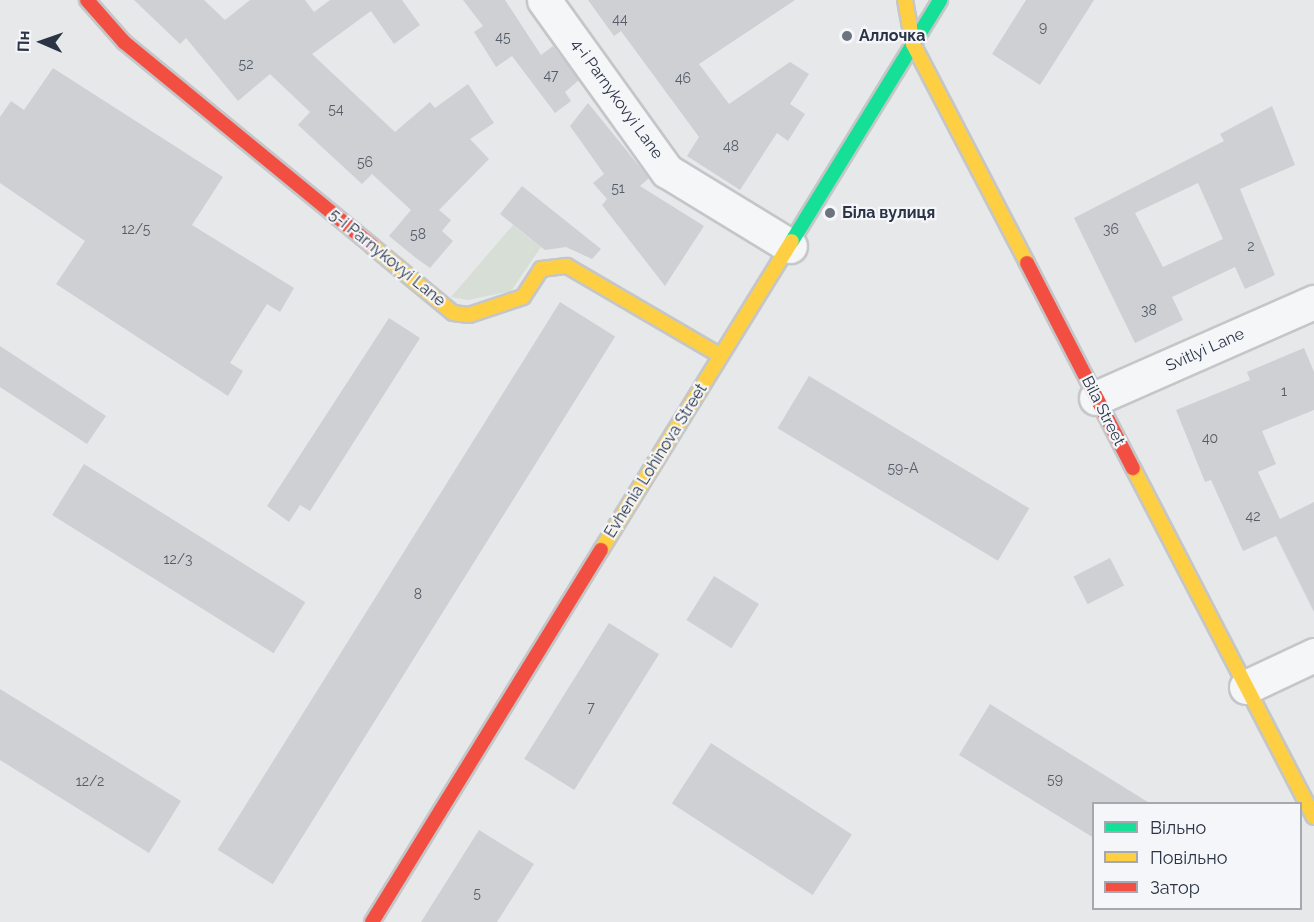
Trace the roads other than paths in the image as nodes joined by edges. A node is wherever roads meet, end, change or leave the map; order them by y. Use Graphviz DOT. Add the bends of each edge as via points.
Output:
graph roads {
  1 [pos="87,0"];
  2 [pos="544,0"];
  3 [pos="905,0"];
  4 [pos="940,0"];
  5 [pos="913,44"];
  6 [pos="790,246"];
  7 [pos="1314,303"];
  8 [pos="721,356"];
  9 [pos="1096,398"];
  10 [pos="1314,654"];
  11 [pos="1246,687"];
  12 [pos="1314,816"];
  13 [pos="372,922"];
  1 -- 8 [label="street, 5-i Parnykovyi Lane" via="124,42 453,313 469,315 523,297 541,268 567,266"];
  2 -- 6 [label="street, 4-i Parnykovyi Lane" via="667,171"];
  3 -- 5 [label="street, Bila Street"];
  4 -- 5 [label="street, Evhenia Lohinova Street"];
  5 -- 6 [label="street, Evhenia Lohinova Street"];
  5 -- 9 [label="street, Bila Street"];
  6 -- 8 [label="street, Evhenia Lohinova Street"];
  7 -- 9 [label="street, Svitlyi Lane"];
  8 -- 13 [label="street, Evhenia Lohinova Street"];
  9 -- 11 [label="street, Bila Street"];
  10 -- 11 [label="street"];
  11 -- 12 [label="street, Bila Street"];
}
